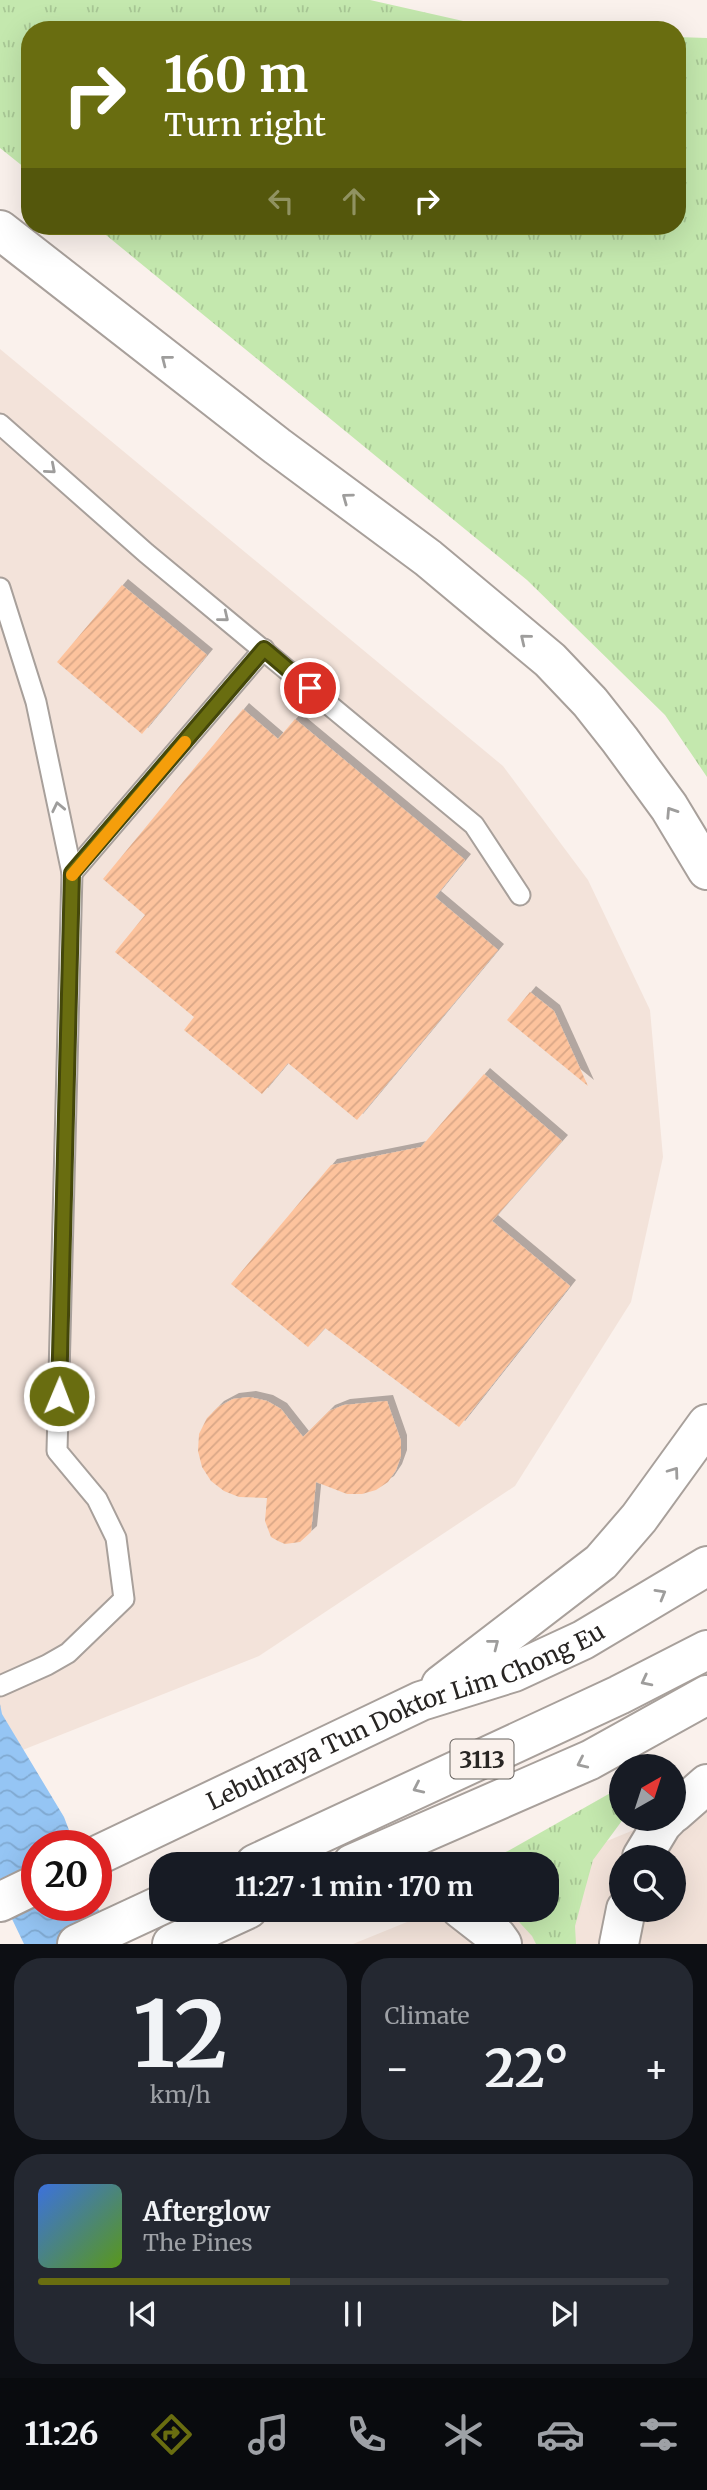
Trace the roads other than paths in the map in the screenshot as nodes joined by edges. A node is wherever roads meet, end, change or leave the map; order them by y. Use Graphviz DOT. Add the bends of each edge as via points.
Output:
graph roads {
  1 [pos="0,230"];
  2 [pos="0,424"];
  3 [pos="0,588"];
  4 [pos="264,649"];
  5 [pos="707,870"];
  6 [pos="72,873"];
  7 [pos="520,895"];
  8 [pos="707,1424"];
  9 [pos="707,1566"];
  10 [pos="707,1650"];
  11 [pos="8,1682"];
  12 [pos="707,1695"];
  13 [pos="421,1701"];
  14 [pos="707,1784"];
  15 [pos="686,1802"];
  16 [pos="112,1849"];
  17 [pos="281,1852"];
  18 [pos="379,1852"];
  19 [pos="21,1892"];
  20 [pos="0,1902"];
  21 [pos="149,1911"];
  22 [pos="220,1922"];
  23 [pos="478,1922"];
  24 [pos="624,1922"];
  25 [pos="174,1943"];
  26 [pos="77,1944"];
  27 [pos="502,1944"];
  28 [pos="620,1944"];
  5 -- 1 [label="main road, one-way" via="620,740 550,660 428,558"];
  2 -- 4 [label="lane, one-way"];
  6 -- 3 [label="lane, one-way" via="36,702"];
  4 -- 6 [label="lane"];
  4 -- 7 [label="lane" via="474,825"];
  6 -- 11 [label="lane" via="57,1451 97,1499 116,1538 124,1599 68,1653"];
  13 -- 8 [label="main road, one-way" via="601,1562"];
  13 -- 9 [label="main road, Lebuhraya Tun Doktor Lim Chong Eu, one-way" via="514,1672 571,1646"];
  10 -- 17 [label="main road, 3113, one-way"];
  12 -- 18 [label="main road, one-way" via="590,1760"];
  13 -- 16 [label="main road, Lebuhraya Tun Doktor Lim Chong Eu"];
  14 -- 15 [label="main road"];
  19 -- 20 [label="main road"];
  21 -- 26 [label="main road"];
  22 -- 25 [label="main road"];
  23 -- 27 [label="main road"];
  24 -- 28 [label="main road"];
}
